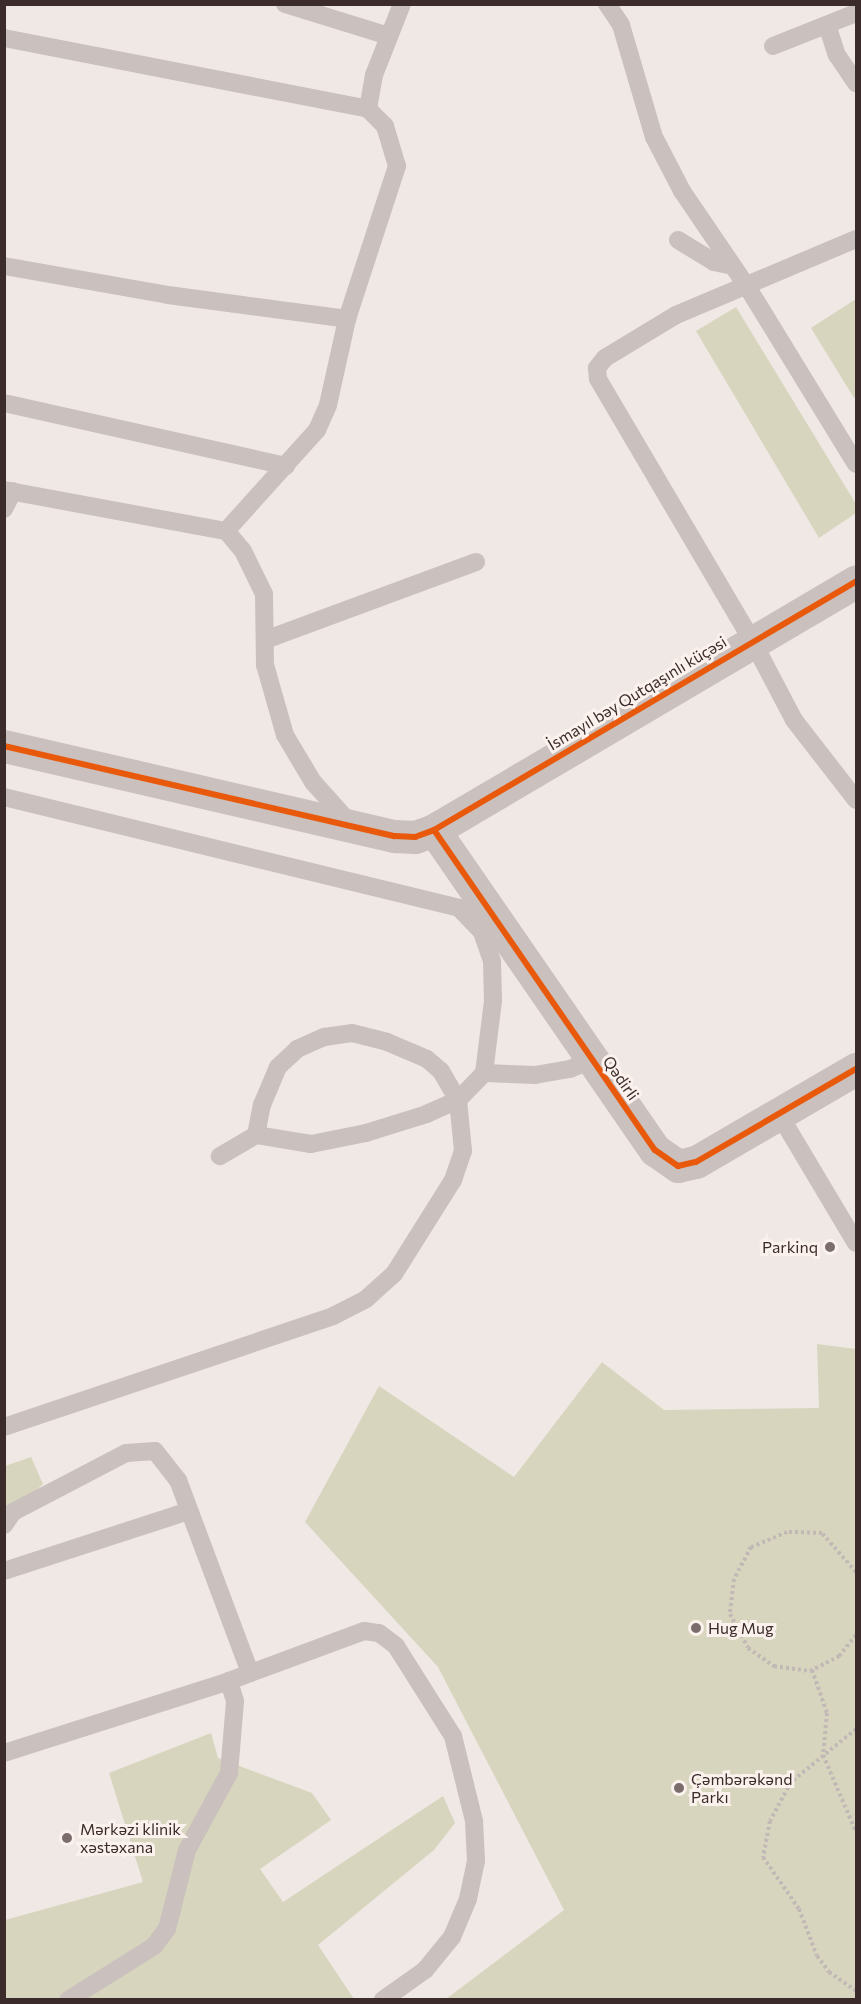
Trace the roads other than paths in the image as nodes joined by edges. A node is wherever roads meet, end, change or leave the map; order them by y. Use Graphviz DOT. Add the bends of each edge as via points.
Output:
graph roads {
  1 [pos="285,4"];
  2 [pos="402,4"];
  3 [pos="607,4"];
  4 [pos="856,13"];
  5 [pos="828,28"];
  6 [pos="389,36"];
  7 [pos="4,38"];
  8 [pos="773,46"];
  9 [pos="856,83"];
  10 [pos="368,109"];
  11 [pos="856,238"];
  12 [pos="678,240"];
  13 [pos="4,266"];
  14 [pos="733,267"];
  15 [pos="748,288"];
  16 [pos="347,319"];
  17 [pos="4,403"];
  18 [pos="856,464"];
  19 [pos="286,466"];
  20 [pos="9,490"];
  21 [pos="4,509"];
  22 [pos="226,531"];
  23 [pos="476,562"];
  24 [pos="856,580"];
  25 [pos="265,640"];
  26 [pos="752,640"];
  27 [pos="4,746"];
  28 [pos="4,797"];
  29 [pos="856,800"];
  30 [pos="353,826"];
  31 [pos="434,830"];
  32 [pos="592,1060"];
  33 [pos="856,1069"];
  34 [pos="484,1073"];
  35 [pos="458,1100"];
  36 [pos="779,1114"];
  37 [pos="256,1135"];
  38 [pos="219,1156"];
  39 [pos="856,1243"];
  40 [pos="4,1427"];
  41 [pos="189,1511"];
  42 [pos="4,1525"];
  43 [pos="4,1571"];
  44 [pos="250,1673"];
  45 [pos="229,1680"];
  46 [pos="4,1753"];
  47 [pos="68,2000"];
  48 [pos="383,2000"];
  1 -- 6 [label="lane"];
  2 -- 6 [label="lane"];
  3 -- 14 [label="lane" via="621,25 654,137 682,192"];
  4 -- 5 [label="lane"];
  5 -- 8 [label="lane"];
  5 -- 9 [label="lane" via="837,55"];
  6 -- 10 [label="lane" via="374,75"];
  7 -- 10 [label="lane"];
  10 -- 16 [label="lane" via="385,126 397,166"];
  11 -- 15 [label="lane"];
  12 -- 14 [label="lane" via="714,262"];
  13 -- 16 [label="lane" via="168,296"];
  14 -- 15 [label="lane"];
  15 -- 18 [label="lane"];
  15 -- 26 [label="lane" via="676,315 605,358 597,368 598,379"];
  16 -- 19 [label="lane" via="328,405 317,430"];
  17 -- 19 [label="lane"];
  19 -- 22 [label="lane"];
  20 -- 21 [label="lane"];
  20 -- 22 [label="lane"];
  22 -- 25 [label="lane" via="243,551 264,594"];
  23 -- 25 [label="lane"];
  24 -- 26 [label="street, İsmayıl bəy Qutqaşınlı küçəsi"];
  25 -- 30 [label="lane" via="265,665 285,735 313,782"];
  26 -- 29 [label="lane" via="794,720"];
  26 -- 31 [label="street, İsmayıl bəy Qutqaşınlı küçəsi"];
  27 -- 30 [label="street"];
  28 -- 34 [label="lane" via="459,908 482,932 492,962 493,1001"];
  30 -- 31 [label="street" via="415,837"];
  31 -- 32 [label="street, Qədirli"];
  32 -- 34 [label="lane" via="570,1069 535,1075"];
  32 -- 36 [label="street, Qədirli" via="655,1150 678,1166 696,1162"];
  33 -- 36 [label="street, Qədirli"];
  34 -- 35 [label="lane"];
  35 -- 37 [label="lane" via="366,1133 311,1144"];
  35 -- 37 [label="lane" via="441,1071 427,1059 387,1042 351,1033 324,1037 297,1049 278,1067 262,1105"];
  35 -- 40 [label="lane" via="463,1151 453,1180 394,1274 366,1299 333,1316"];
  36 -- 39 [label="lane"];
  37 -- 38 [label="lane"];
  41 -- 42 [label="lane" via="166,1461 155,1451 143,1450 126,1453 13,1512"];
  41 -- 43 [label="lane"];
  41 -- 44 [label="lane"];
  44 -- 45 [label="lane"];
  44 -- 48 [label="lane" via="364,1631 379,1633 396,1646 453,1736 474,1821 476,1861 468,1899 452,1937 425,1970"];
  45 -- 46 [label="lane"];
  45 -- 47 [label="lane" via="235,1701 229,1773 187,1850 167,1929 154,1946"];
}
